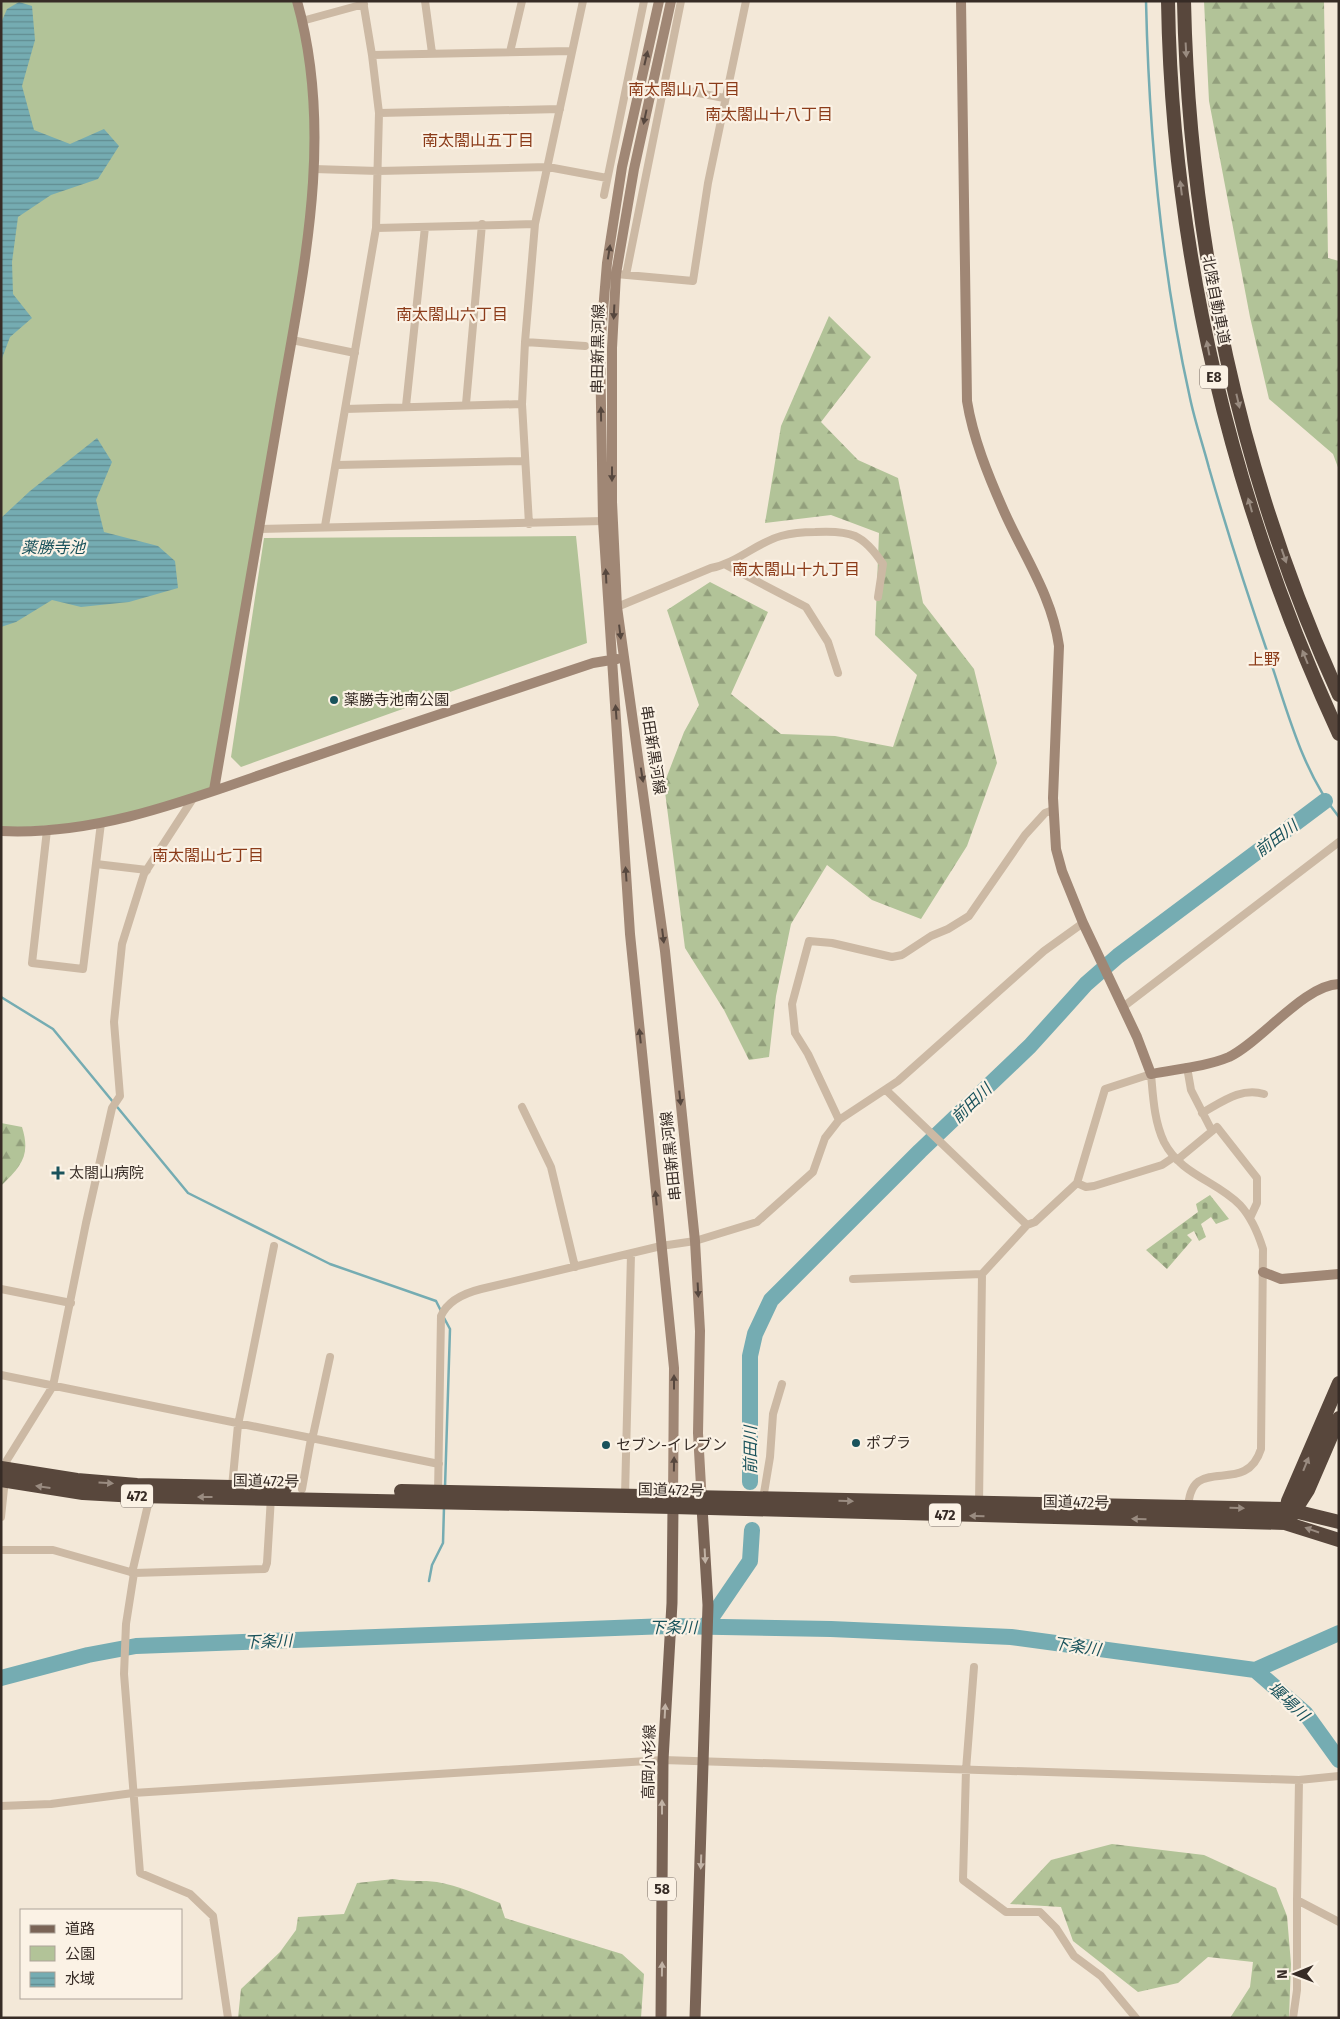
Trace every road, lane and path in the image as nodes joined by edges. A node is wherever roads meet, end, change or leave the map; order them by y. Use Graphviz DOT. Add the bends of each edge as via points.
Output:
graph roads {
  1 [pos="297,1"];
  2 [pos="425,1"];
  3 [pos="522,1"];
  4 [pos="583,1"];
  5 [pos="644,1"];
  6 [pos="659,1"];
  7 [pos="671,1"];
  8 [pos="682,1"];
  9 [pos="746,1"];
  10 [pos="961,1"];
  11 [pos="1168,1"];
  12 [pos="1184,1"];
  13 [pos="363,3"];
  14 [pos="302,21"];
  15 [pos="571,51"];
  16 [pos="510,52"];
  17 [pos="432,53"];
  18 [pos="372,55"];
  19 [pos="663,86"];
  20 [pos="724,98"];
  21 [pos="560,109"];
  22 [pos="379,113"];
  23 [pos="548,167"];
  24 [pos="314,169"];
  25 [pos="378,170"];
  26 [pos="607,178"];
  27 [pos="604,194"];
  28 [pos="482,224"];
  29 [pos="535,224"];
  30 [pos="425,227"];
  31 [pos="376,228"];
  32 [pos="621,275"];
  33 [pos="292,340"];
  34 [pos="525,342"];
  35 [pos="585,346"];
  36 [pos="355,353"];
  37 [pos="466,404"];
  38 [pos="522,404"];
  39 [pos="406,406"];
  40 [pos="346,409"];
  41 [pos="525,461"];
  42 [pos="337,465"];
  43 [pos="603,521"];
  44 [pos="529,524"];
  45 [pos="325,526"];
  46 [pos="260,529"];
  47 [pos="726,565"];
  48 [pos="878,597"];
  49 [pos="617,607"];
  50 [pos="618,659"];
  51 [pos="838,673"];
  52 [pos="1317,688"];
  53 [pos="1339,695"];
  54 [pos="1339,734"];
  55 [pos="1339,742"];
  56 [pos="214,790"];
  57 [pos="194,797"];
  58 [pos="1053,810"];
  59 [pos="101,823"];
  60 [pos="47,830"];
  61 [pos="1,831"];
  62 [pos="1339,842"];
  63 [pos="96,864"];
  64 [pos="147,870"];
  65 [pos="1083,924"];
  66 [pos="1339,984"];
  67 [pos="1123,1007"];
  68 [pos="1187,1067"];
  69 [pos="1150,1074"];
  70 [pos="886,1090"];
  71 [pos="1264,1094"];
  72 [pos="522,1108"];
  73 [pos="1202,1113"];
  74 [pos="839,1120"];
  75 [pos="1212,1131"];
  76 [pos="1176,1158"];
  77 [pos="1077,1183"];
  78 [pos="1250,1218"];
  79 [pos="1027,1225"];
  80 [pos="696,1241"];
  81 [pos="274,1246"];
  82 [pos="661,1246"];
  83 [pos="631,1254"];
  84 [pos="575,1267"];
  85 [pos="1263,1272"];
  86 [pos="982,1274"];
  87 [pos="1339,1274"];
  88 [pos="853,1280"];
  89 [pos="1,1289"];
  90 [pos="70,1302"];
  91 [pos="330,1356"];
  92 [pos="1,1375"];
  93 [pos="1339,1383"];
  94 [pos="782,1384"];
  95 [pos="53,1386"];
  96 [pos="1339,1418"];
  97 [pos="238,1425"];
  98 [pos="311,1440"];
  99 [pos="439,1464"];
  100 [pos="3,1474"];
  101 [pos="232,1487"];
  102 [pos="302,1489"];
  103 [pos="150,1496"];
  104 [pos="438,1496"];
  105 [pos="625,1496"];
  106 [pos="271,1497"];
  107 [pos="762,1499"];
  108 [pos="673,1502"];
  109 [pos="702,1502"];
  110 [pos="979,1504"];
  111 [pos="1291,1510"];
  112 [pos="1188,1514"];
  113 [pos="1,1517"];
  114 [pos="1339,1522"];
  115 [pos="1285,1523"];
  116 [pos="1339,1540"];
  117 [pos="1,1550"];
  118 [pos="133,1573"];
  119 [pos="974,1667"];
  120 [pos="663,1760"];
  121 [pos="705,1760"];
  122 [pos="966,1770"];
  123 [pos="1335,1777"];
  124 [pos="1299,1780"];
  125 [pos="133,1793"];
  126 [pos="1,1806"];
  127 [pos="1297,1900"];
  128 [pos="1339,1922"];
  129 [pos="228,2018"];
  130 [pos="661,2018"];
  131 [pos="695,2018"];
  132 [pos="1136,2018"];
  133 [pos="1293,2018"];
  1 -- 14 [label="main road"];
  2 -- 17 [label="street"];
  3 -- 16 [label="street"];
  4 -- 15 [label="street"];
  5 -- 26 [label="street"];
  43 -- 6 [label="main road, 串田新黒河線, one-way" via="600,348 607,263 622,167"];
  7 -- 32 [label="main road, 串田新黒河線, one-way" via="634,169"];
  8 -- 19 [label="street"];
  9 -- 20 [label="street"];
  10 -- 58 [label="main road" via="967,401 971,427 1003,510 1037,575 1056,624 1060,646"];
  52 -- 11 [label="highway, 北陸自動車道 / E8, one-way" via="1255,523 1210,360 1181,191"];
  12 -- 53 [label="highway, 北陸自動車道 / E8, one-way" via="1188,89 1198,188 1208,263 1227,357 1271,518"];
  13 -- 14 [label="street"];
  13 -- 18 [label="street"];
  14 -- 24 [label="main road" via="314,123"];
  15 -- 16 [label="street"];
  15 -- 21 [label="street"];
  16 -- 17 [label="street"];
  17 -- 18 [label="street"];
  18 -- 22 [label="street"];
  19 -- 20 [label="street"];
  19 -- 32 [label="street"];
  20 -- 32 [label="street" via="694,281"];
  21 -- 22 [label="street"];
  21 -- 23 [label="street"];
  22 -- 25 [label="street"];
  23 -- 25 [label="street"];
  23 -- 26 [label="street"];
  23 -- 29 [label="street"];
  24 -- 25 [label="street"];
  24 -- 33 [label="main road" via="310,222"];
  25 -- 31 [label="street"];
  26 -- 27 [label="street"];
  28 -- 29 [label="street"];
  28 -- 30 [label="street"];
  28 -- 37 [label="street"];
  29 -- 34 [label="street"];
  30 -- 31 [label="street"];
  30 -- 39 [label="street"];
  31 -- 36 [label="street"];
  32 -- 49 [label="main road, 串田新黒河線, one-way" via="612,348"];
  33 -- 36 [label="street"];
  33 -- 46 [label="main road"];
  34 -- 35 [label="street"];
  34 -- 38 [label="street"];
  36 -- 40 [label="street"];
  37 -- 38 [label="street"];
  37 -- 39 [label="street"];
  38 -- 41 [label="street"];
  39 -- 40 [label="street"];
  40 -- 42 [label="street"];
  41 -- 42 [label="street"];
  41 -- 44 [label="street"];
  42 -- 45 [label="street"];
  43 -- 44 [label="street"];
  50 -- 43 [label="main road, 串田新黒河線, one-way"];
  44 -- 45 [label="street"];
  45 -- 46 [label="street"];
  46 -- 56 [label="main road"];
  47 -- 48 [label="street" via="780,536 802,532 851,533 872,547 883,564"];
  47 -- 49 [label="street" via="711,568"];
  47 -- 51 [label="street" via="806,608 828,642"];
  49 -- 50 [label="main road, 串田新黒河線, one-way"];
  50 -- 56 [label="main road" via="593,663"];
  50 -- 80 [label="main road, 串田新黒河線, one-way" via="644,788"];
  82 -- 50 [label="main road, 串田新黒河線, one-way" via="630,934"];
  52 -- 54 [label="highway, 北陸自動車道 / E8"];
  52 -- 55 [label="highway"];
  56 -- 57 [label="main road"];
  57 -- 59 [label="main road"];
  57 -- 64 [label="street"];
  58 -- 65 [label="main road" via="1056,849"];
  58 -- 74 [label="street" via="1044,813 1025,835 969,916 902,955 892,957 809,941 792,1004 795,1032"];
  59 -- 60 [label="main road"];
  59 -- 63 [label="street"];
  60 -- 61 [label="main road"];
  60 -- 63 [label="street" via="32,963 84,969"];
  62 -- 67 [label="street"];
  63 -- 64 [label="street"];
  64 -- 90 [label="street" via="122,944 118,976 114,1022 120,1096 112,1108"];
  65 -- 67 [label="main road"];
  65 -- 70 [label="street" via="1044,951"];
  66 -- 68 [label="main road" via="1313,992 1230,1056"];
  67 -- 69 [label="main road"];
  68 -- 69 [label="main road"];
  68 -- 73 [label="street" via="1191,1090"];
  69 -- 76 [label="street" via="1157,1121 1164,1142"];
  69 -- 77 [label="street" via="1105,1088"];
  70 -- 74 [label="street"];
  70 -- 79 [label="street"];
  71 -- 73 [label="street" via="1232,1095"];
  72 -- 84 [label="street" via="551,1167"];
  73 -- 75 [label="street"];
  74 -- 80 [label="street" via="825,1138 813,1172 757,1222"];
  75 -- 76 [label="street"];
  75 -- 78 [label="street" via="1217,1126 1257,1178 1257,1203"];
  76 -- 77 [label="street" via="1094,1186"];
  76 -- 78 [label="street" via="1194,1175 1239,1204"];
  77 -- 79 [label="street" via="1035,1222"];
  78 -- 85 [label="street" via="1263,1249"];
  79 -- 86 [label="street"];
  80 -- 82 [label="street"];
  80 -- 109 [label="main road, 串田新黒河線, one-way"];
  81 -- 97 [label="street"];
  82 -- 83 [label="street"];
  108 -- 82 [label="main road, 串田新黒河線, one-way" via="674,1368"];
  83 -- 84 [label="street"];
  83 -- 105 [label="street"];
  84 -- 99 [label="street" via="465,1294 443,1310"];
  85 -- 87 [label="main road" via="1281,1279"];
  85 -- 112 [label="street" via="1261,1440 1258,1458 1243,1472 1199,1480 1191,1489"];
  86 -- 88 [label="street"];
  86 -- 110 [label="street"];
  89 -- 90 [label="street"];
  90 -- 95 [label="street"];
  91 -- 98 [label="street"];
  92 -- 95 [label="street"];
  111 -- 93 [label="highway, one-way"];
  94 -- 107 [label="street" via="773,1414 770,1457"];
  95 -- 97 [label="street"];
  95 -- 100 [label="street" via="7,1460"];
  96 -- 111 [label="highway" via="1308,1490"];
  97 -- 98 [label="street"];
  97 -- 101 [label="street"];
  98 -- 99 [label="street"];
  98 -- 102 [label="street"];
  99 -- 104 [label="street"];
  100 -- 101 [label="highway, 国道472号 / 472, one-way" via="94,1482"];
  103 -- 100 [label="highway, 国道472号 / 472, one-way" via="83,1493"];
  100 -- 113 [label="street"];
  101 -- 102 [label="highway, 国道472号 / 472"];
  102 -- 104 [label="highway, 国道472号 / 472"];
  106 -- 103 [label="highway, 国道472号 / 472, one-way"];
  103 -- 118 [label="street"];
  104 -- 105 [label="highway, 国道472号 / 472"];
  104 -- 106 [label="highway, 国道472号 / 472"];
  104 -- 108 [label="highway, 国道472号 / 472"];
  105 -- 108 [label="highway, 国道472号 / 472"];
  106 -- 118 [label="street" via="264,1569"];
  107 -- 109 [label="highway, 国道472号 / 472"];
  107 -- 110 [label="highway, 国道472号 / 472, one-way"];
  108 -- 109 [label="highway, 国道472号 / 472"];
  120 -- 108 [label="main road, 高岡小杉線 / 58, one-way" via="672,1603"];
  112 -- 109 [label="highway, 国道472号 / 472, one-way"];
  109 -- 121 [label="main road, one-way" via="708,1604"];
  110 -- 112 [label="highway, 国道472号 / 472"];
  112 -- 111 [label="highway, 国道472号 / 472, one-way"];
  111 -- 114 [label="highway, 国道472号 / 472"];
  111 -- 115 [label="highway"];
  112 -- 115 [label="highway, 国道472号 / 472"];
  116 -- 115 [label="highway, 国道472号 / 472, one-way"];
  117 -- 118 [label="street" via="53,1550"];
  118 -- 125 [label="street" via="124,1674"];
  119 -- 122 [label="street"];
  120 -- 121 [label="street"];
  120 -- 125 [label="street"];
  130 -- 120 [label="main road, 高岡小杉線 / 58, one-way"];
  121 -- 122 [label="street"];
  121 -- 131 [label="main road, one-way"];
  122 -- 124 [label="street"];
  122 -- 132 [label="street" via="963,1880 1006,1912 1040,1912 1056,1928 1074,1956 1101,1976"];
  123 -- 124 [label="street"];
  124 -- 127 [label="street"];
  125 -- 126 [label="street" via="51,1804"];
  125 -- 129 [label="street" via="140,1873 190,1894 213,1916"];
  127 -- 128 [label="street"];
  127 -- 133 [label="street" via="1298,1957"];
}
